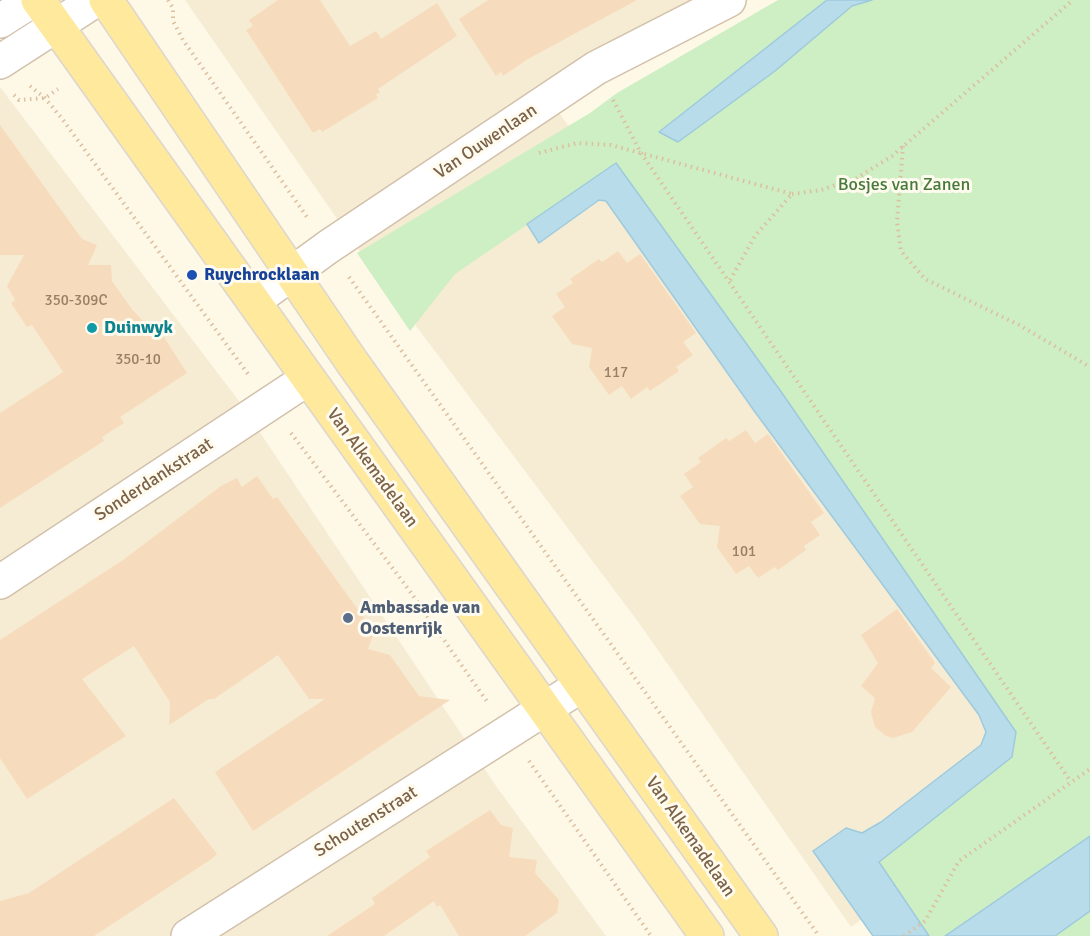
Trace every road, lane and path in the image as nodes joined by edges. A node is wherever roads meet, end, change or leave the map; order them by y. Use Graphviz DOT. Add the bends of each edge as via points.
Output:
graph roads {
  1 [pos="33,0"];
  2 [pos="96,0"];
  3 [pos="106,0"];
  4 [pos="168,0"];
  5 [pos="729,0"];
  6 [pos="1074,0"];
  7 [pos="47,13"];
  8 [pos="0,21"];
  9 [pos="0,62"];
  10 [pos="596,68"];
  11 [pos="903,145"];
  12 [pos="536,153"];
  13 [pos="642,153"];
  14 [pos="792,194"];
  15 [pos="328,247"];
  16 [pos="292,272"];
  17 [pos="729,282"];
  18 [pos="254,301"];
  19 [pos="1090,367"];
  20 [pos="307,378"];
  21 [pos="0,582"];
  22 [pos="582,685"];
  23 [pos="545,709"];
  24 [pos="508,732"];
  25 [pos="1090,769"];
  26 [pos="1071,782"];
  27 [pos="188,936"];
  28 [pos="651,936"];
  29 [pos="707,936"];
  30 [pos="761,936"];
  31 [pos="819,936"];
  32 [pos="904,936"];
  1 -- 8 [label="street"];
  2 -- 7 [label="street"];
  3 -- 16 [label="main road, Van Alkemadelaan"];
  4 -- 15 [label="path" via="183,40"];
  5 -- 10 [label="street, Van Ouwenlaan"];
  6 -- 11 [label="path"];
  7 -- 9 [label="street"];
  7 -- 18 [label="main road, Van Alkemadelaan"];
  10 -- 13 [label="path"];
  10 -- 15 [label="street, Van Ouwenlaan"];
  11 -- 14 [label="path" via="857,178 821,190"];
  11 -- 19 [label="path" via="897,222 901,251 925,279 1019,325"];
  12 -- 13 [label="path" via="577,143 611,145"];
  13 -- 14 [label="path"];
  13 -- 17 [label="path"];
  14 -- 17 [label="path" via="755,236"];
  15 -- 16 [label="street, Van Ouwenlaan"];
  15 -- 31 [label="path"];
  16 -- 18 [label="street, Van Ouwenlaan"];
  16 -- 22 [label="main road, Van Alkemadelaan"];
  17 -- 26 [label="path"];
  18 -- 20 [label="main road, Van Alkemadelaan"];
  20 -- 21 [label="street, Sonderdankstraat"];
  20 -- 23 [label="main road, Van Alkemadelaan"];
  22 -- 23 [label="street, Schoutenstraat"];
  22 -- 30 [label="main road, Van Alkemadelaan"];
  23 -- 24 [label="street, Schoutenstraat"];
  23 -- 29 [label="main road, Van Alkemadelaan"];
  24 -- 27 [label="street, Schoutenstraat"];
  24 -- 28 [label="path"];
  25 -- 26 [label="path"];
  26 -- 32 [label="path" via="959,861 925,921"];
}
